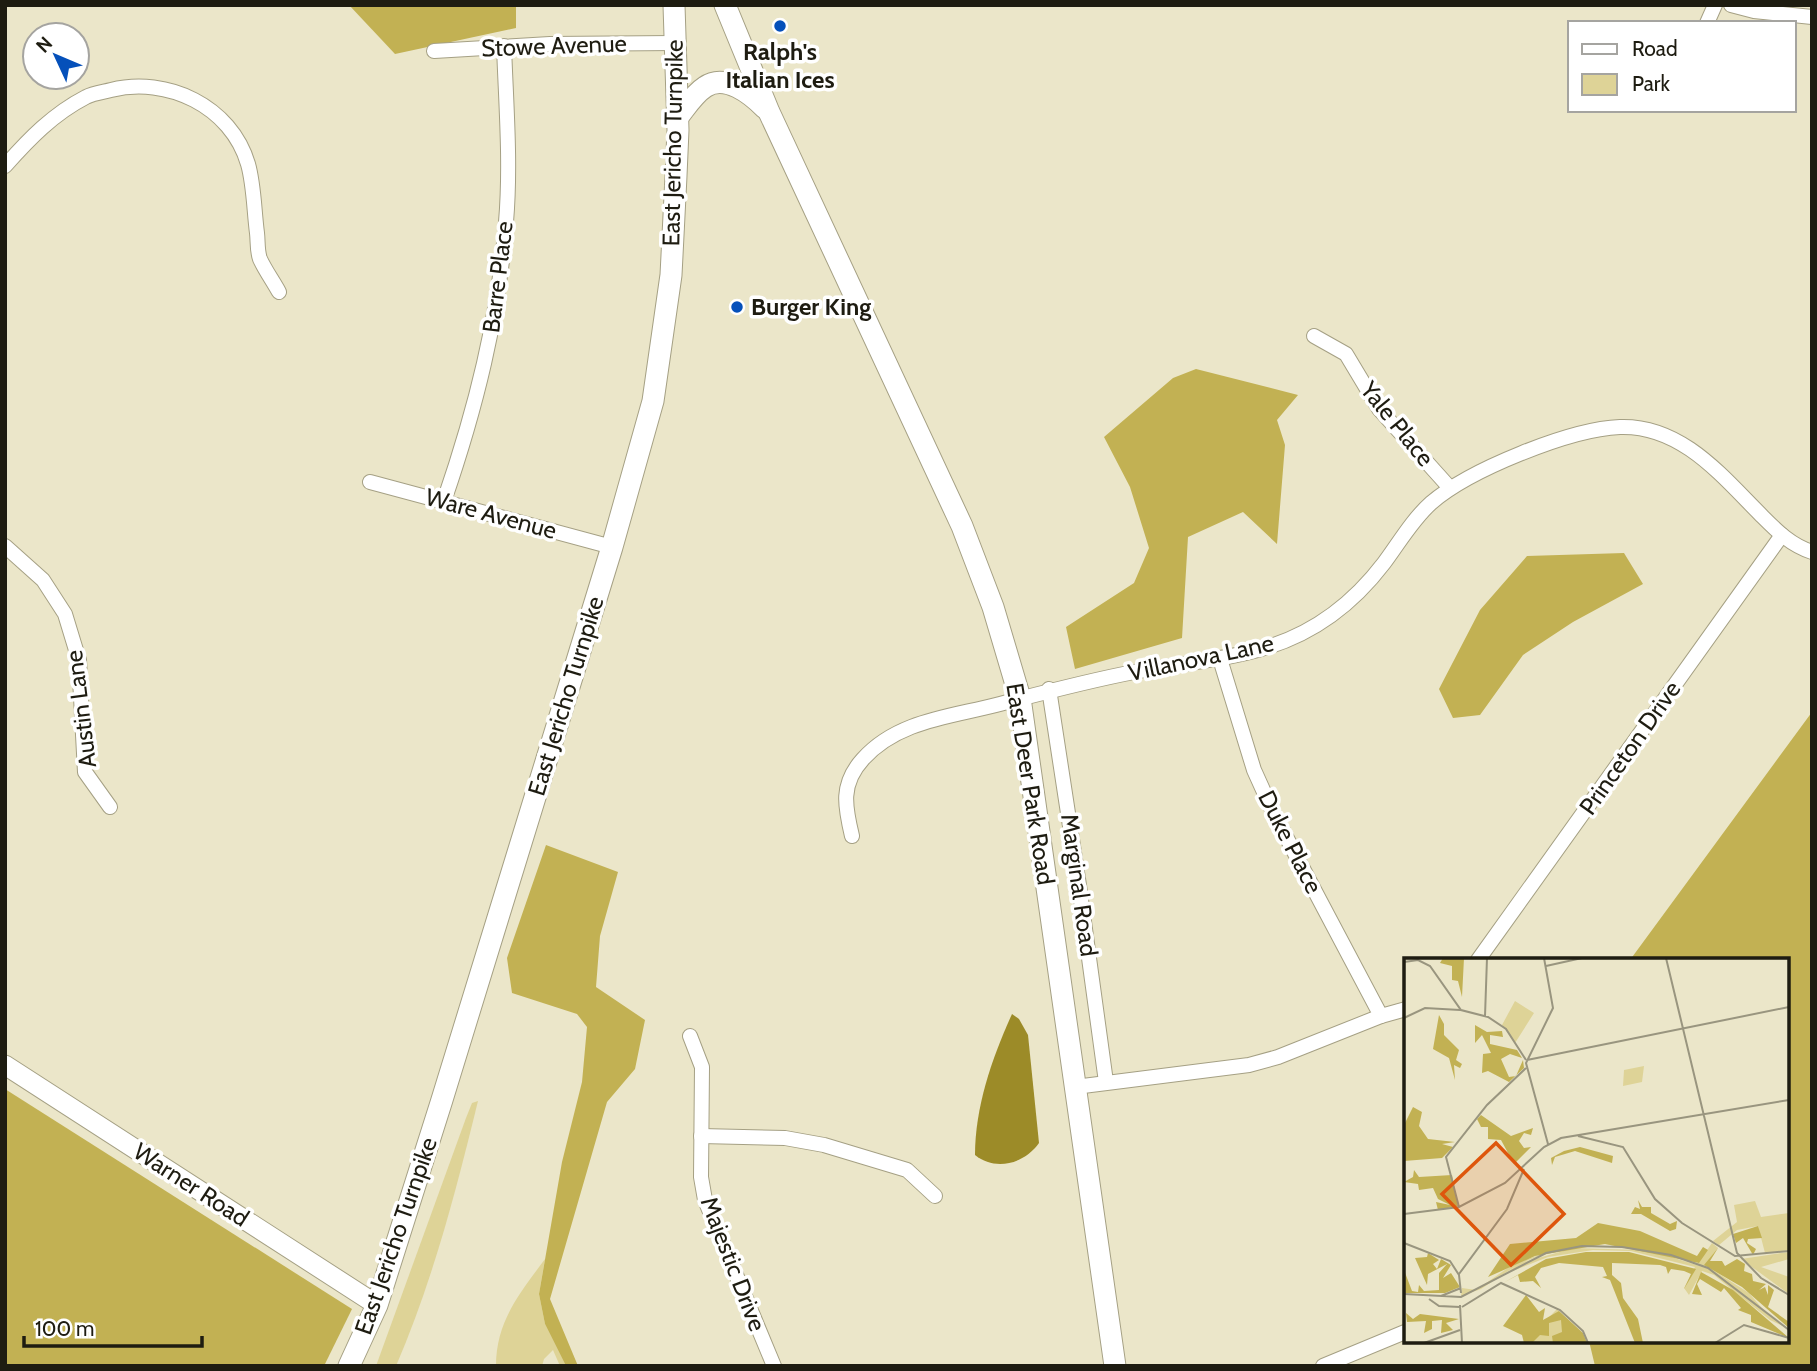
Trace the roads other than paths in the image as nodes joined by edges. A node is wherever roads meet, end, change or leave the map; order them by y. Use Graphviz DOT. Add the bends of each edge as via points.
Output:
graph roads {
  1 [pos="674,5"];
  2 [pos="725,5"];
  3 [pos="1731,5"];
  4 [pos="1812,17"];
  5 [pos="675,43"];
  6 [pos="504,46"];
  7 [pos="434,51"];
  8 [pos="769,112"];
  9 [pos="678,117"];
  10 [pos="5,166"];
  11 [pos="278,292"];
  12 [pos="1314,336"];
  13 [pos="370,482"];
  14 [pos="1450,488"];
  15 [pos="444,501"];
  16 [pos="1782,536"];
  17 [pos="5,546"];
  18 [pos="612,547"];
  19 [pos="1812,552"];
  20 [pos="1220,659"];
  21 [pos="1049,689"];
  22 [pos="1020,698"];
  23 [pos="110,807"];
  24 [pos="852,836"];
  25 [pos="1479,958"];
  26 [pos="1404,1010"];
  27 [pos="1381,1016"];
  28 [pos="690,1035"];
  29 [pos="5,1065"];
  30 [pos="1106,1082"];
  31 [pos="1075,1087"];
  32 [pos="701,1136"];
  33 [pos="935,1196"];
  34 [pos="377,1305"];
  35 [pos="1404,1332"];
  36 [pos="349,1366"];
  37 [pos="774,1366"];
  38 [pos="1115,1366"];
  39 [pos="1322,1366"];
  1 -- 5 [label="main road, East Jericho Turnpike"];
  2 -- 8 [label="main road, East Deer Park Road"];
  3 -- 4 [label="street"];
  5 -- 6 [label="street, Stowe Avenue"];
  5 -- 9 [label="main road, East Jericho Turnpike"];
  6 -- 7 [label="street, Stowe Avenue"];
  6 -- 15 [label="street, Barre Place" via="508,153 496,314 477,398"];
  8 -- 9 [label="main road" via="745,92 718,82 706,86"];
  8 -- 22 [label="main road, East Deer Park Road" via="962,526"];
  9 -- 18 [label="main road, East Jericho Turnpike" via="671,275 662,347 653,401"];
  10 -- 11 [label="street" via="33,134 88,95 125,86 156,86 184,94 209,108 239,142 248,164 259,257"];
  12 -- 14 [label="street, Yale Place" via="1346,354 1379,409"];
  13 -- 15 [label="street, Ware Avenue"];
  14 -- 16 [label="street, Villanova Lane" via="1568,435 1623,427 1650,430 1693,449"];
  14 -- 20 [label="street, Villanova Lane" via="1415,520 1361,590 1333,616 1264,649"];
  15 -- 18 [label="street, Ware Avenue"];
  16 -- 19 [label="street, Villanova Lane"];
  16 -- 25 [label="street, Princeton Drive"];
  17 -- 23 [label="street, Austin Lane" via="43,580 65,614 79,660 85,772"];
  18 -- 34 [label="main road, East Jericho Turnpike"];
  20 -- 21 [label="street, Villanova Lane"];
  20 -- 27 [label="street, Duke Place" via="1254,770"];
  21 -- 22 [label="street, Villanova Lane"];
  21 -- 30 [label="street, Marginal Road"];
  22 -- 24 [label="street, Villanova Lane" via="911,725 883,740 861,760 846,791"];
  22 -- 31 [label="main road, East Deer Park Road"];
  26 -- 27 [label="street"];
  27 -- 30 [label="street" via="1249,1065"];
  28 -- 32 [label="street, Majestic Drive" via="702,1067"];
  29 -- 34 [label="street, Warner Road"];
  30 -- 31 [label="street"];
  31 -- 38 [label="main road, East Deer Park Road"];
  32 -- 33 [label="street" via="785,1138 824,1145 907,1170"];
  32 -- 37 [label="street, Majestic Drive" via="705,1200"];
  34 -- 36 [label="main road, East Jericho Turnpike"];
  35 -- 39 [label="street"];
}
